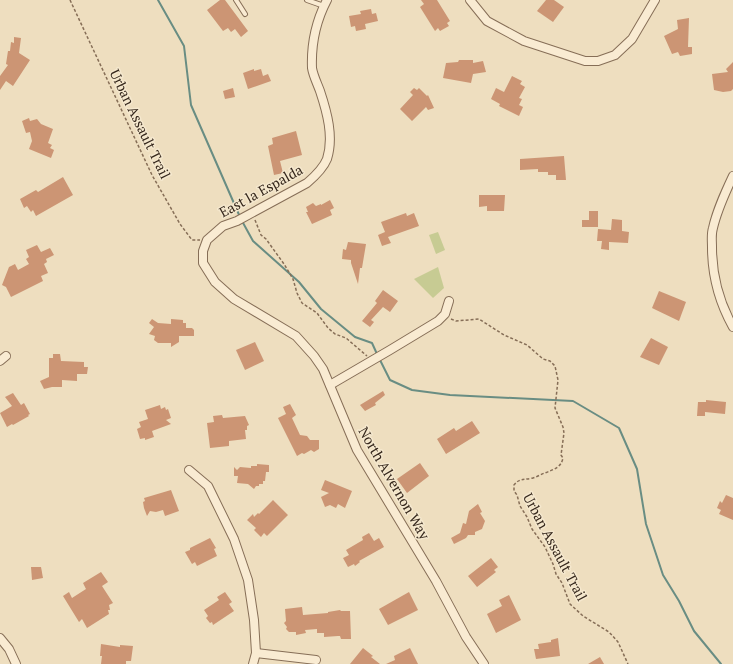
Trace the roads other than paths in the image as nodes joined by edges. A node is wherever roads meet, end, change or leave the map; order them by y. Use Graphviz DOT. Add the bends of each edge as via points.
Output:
graph roads {
  1 [pos="236,0"];
  2 [pos="307,0"];
  3 [pos="470,0"];
  4 [pos="655,0"];
  5 [pos="325,3"];
  6 [pos="245,14"];
  7 [pos="733,176"];
  8 [pos="203,263"];
  9 [pos="449,301"];
  10 [pos="733,327"];
  11 [pos="330,386"];
  12 [pos="189,470"];
  13 [pos="0,638"];
  14 [pos="256,653"];
  15 [pos="316,660"];
  16 [pos="16,664"];
  17 [pos="254,664"];
  18 [pos="484,664"];
  1 -- 6 [label="lane"];
  2 -- 5 [label="lane"];
  3 -- 4 [label="street" via="487,21 524,41 584,61 598,62 615,55 632,39"];
  5 -- 8 [label="street, East la Espalda" via="313,38 312,69 328,119 330,143 326,160 307,183 223,226 207,240 203,251"];
  7 -- 10 [label="street" via="712,229 712,263 723,306"];
  8 -- 11 [label="street, North Alvernon Way" via="215,282 234,299 296,336 323,369"];
  9 -- 11 [label="street" via="445,314 438,321"];
  11 -- 18 [label="street, North Alvernon Way" via="357,450"];
  12 -- 14 [label="street" via="208,486 234,539 248,580"];
  13 -- 16 [label="street"];
  14 -- 15 [label="street"];
  14 -- 17 [label="street"];
}
